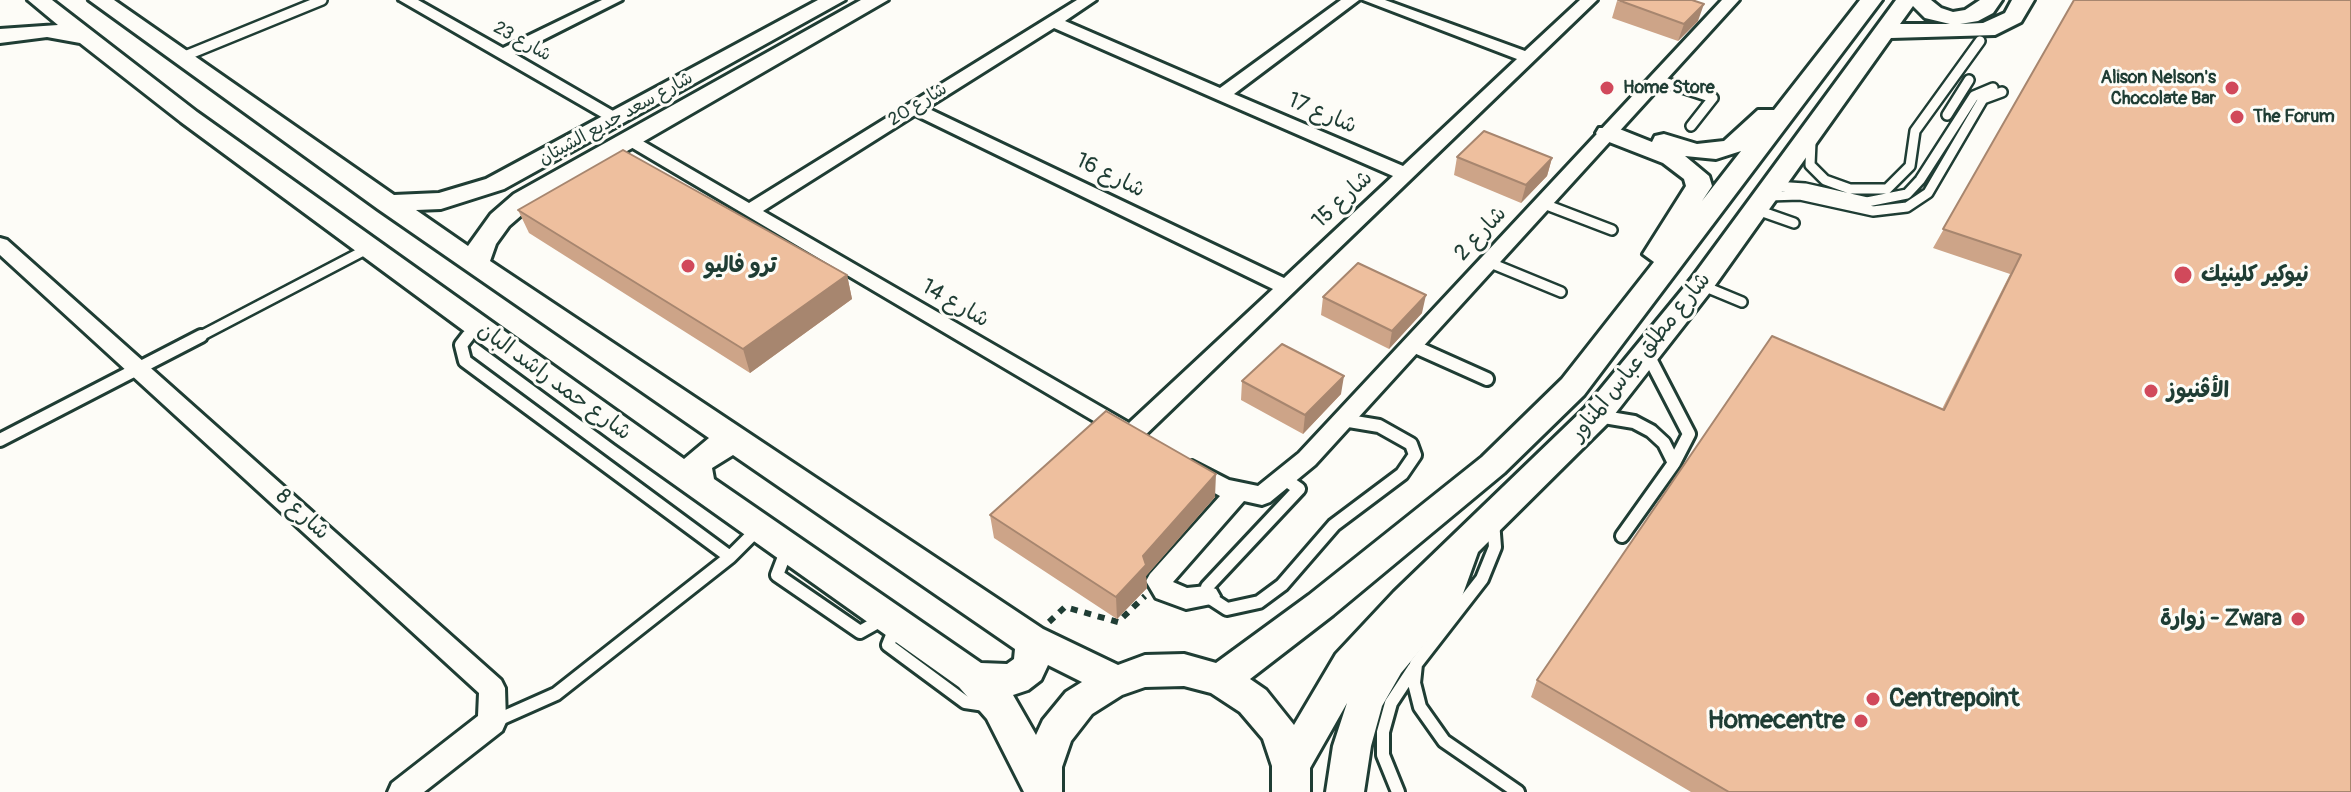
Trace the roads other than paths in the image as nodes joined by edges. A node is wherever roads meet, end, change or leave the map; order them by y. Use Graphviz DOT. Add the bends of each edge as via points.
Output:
graph roads {
  1 [pos="39,0"];
  2 [pos="100,0"];
  3 [pos="322,0"];
  4 [pos="407,0"];
  5 [pos="614,0"];
  6 [pos="834,0"];
  7 [pos="877,0"];
  8 [pos="1088,0"];
  9 [pos="1351,0"];
  10 [pos="1371,0"];
  11 [pos="1589,0"];
  12 [pos="1731,0"];
  13 [pos="1871,0"];
  14 [pos="1907,0"];
  15 [pos="1919,0"];
  16 [pos="1991,0"];
  17 [pos="2023,0"];
  18 [pos="1053,22"];
  19 [pos="1887,31"];
  20 [pos="0,36"];
  21 [pos="91,39"];
  22 [pos="1980,41"];
  23 [pos="503,54"];
  24 [pos="180,58"];
  25 [pos="1528,58"];
  26 [pos="1960,71"];
  27 [pos="1658,80"];
  28 [pos="1969,80"];
  29 [pos="1222,95"];
  30 [pos="1799,96"];
  31 [pos="234,97"];
  32 [pos="913,108"];
  33 [pos="1947,115"];
  34 [pos="189,117"];
  35 [pos="266,119"];
  36 [pos="1691,126"];
  37 [pos="1816,126"];
  38 [pos="1613,128"];
  39 [pos="623,130"];
  40 [pos="217,138"];
  41 [pos="526,168"];
  42 [pos="1405,174"];
  43 [pos="551,183"];
  44 [pos="1766,197"];
  45 [pos="387,203"];
  46 [pos="1544,204"];
  47 [pos="749,211"];
  48 [pos="1794,223"];
  49 [pos="1612,230"];
  50 [pos="0,244"];
  51 [pos="369,248"];
  52 [pos="1488,262"];
  53 [pos="475,264"];
  54 [pos="1701,285"];
  55 [pos="1286,287"];
  56 [pos="1561,292"];
  57 [pos="1646,294"];
  58 [pos="1742,302"];
  59 [pos="476,325"];
  60 [pos="1411,345"];
  61 [pos="1647,353"];
  62 [pos="139,367"];
  63 [pos="1487,379"];
  64 [pos="1596,416"];
  65 [pos="1343,420"];
  66 [pos="1137,439"];
  67 [pos="0,440"];
  68 [pos="738,442"];
  69 [pos="1170,458"];
  70 [pos="1674,463"];
  71 [pos="1283,478"];
  72 [pos="700,486"];
  73 [pos="1250,494"];
  74 [pos="1493,520"];
  75 [pos="759,528"];
  76 [pos="1622,536"];
  77 [pos="1466,547"];
  78 [pos="730,557"];
  79 [pos="1207,596"];
  80 [pos="892,620"];
  81 [pos="1030,640"];
  82 [pos="1416,664"];
  83 [pos="972,676"];
  84 [pos="1221,680"];
  85 [pos="1116,681"];
  86 [pos="1000,707"];
  87 [pos="492,722"];
  88 [pos="1291,779"];
  89 [pos="1043,788"];
  90 [pos="402,792"];
  91 [pos="1345,792"];
  92 [pos="1398,792"];
  93 [pos="1518,792"];
  1 -- 21 [label="street, شارع حمد راشد البان"];
  2 -- 24 [label="street"];
  3 -- 24 [label="lane"];
  4 -- 23 [label="street, شارع 23"];
  5 -- 23 [label="street"];
  6 -- 39 [label="street, شارع سعد جديع الشيتان"];
  7 -- 39 [label="street, شارع سعد جديع الشيتان"];
  8 -- 18 [label="street, شارع 20"];
  9 -- 29 [label="street"];
  10 -- 25 [label="street"];
  11 -- 25 [label="street, شارع 15"];
  12 -- 27 [label="street, شارع 2"];
  13 -- 30 [label="street, شارع مطلق عباس المناور"];
  14 -- 19 [label="street, شارع مطلق عباس المناور"];
  15 -- 16 [label="street" via="1933,13 1953,18 1970,16"];
  17 -- 19 [label="street" via="2013,17 1987,30"];
  18 -- 29 [label="street, شارع 17"];
  18 -- 32 [label="street, شارع 20"];
  19 -- 37 [label="street, شارع مطلق عباس المناور"];
  20 -- 21 [label="street" via="47,30"];
  21 -- 34 [label="street, شارع حمد راشد البان"];
  22 -- 26 [label="lane"];
  23 -- 39 [label="street, شارع 23"];
  24 -- 31 [label="street"];
  25 -- 42 [label="street, شارع 15"];
  26 -- 28 [label="lane"];
  26 -- 37 [label="lane" via="1915,131 1906,172 1887,189 1850,189 1816,173 1807,158"];
  27 -- 36 [label="lane" via="1713,98"];
  27 -- 38 [label="street, شارع 2"];
  28 -- 33 [label="lane"];
  28 -- 44 [label="lane" via="1996,89 1983,99 1928,193 1907,207 1873,211 1800,195"];
  29 -- 42 [label="street, شارع 17"];
  30 -- 38 [label="street" via="1771,111 1733,146 1716,152"];
  30 -- 57 [label="street, شارع مطلق عباس المناور"];
  31 -- 34 [label="street" via="223,108"];
  31 -- 35 [label="street"];
  32 -- 47 [label="street, شارع 20"];
  32 -- 55 [label="street, شارع 16"];
  34 -- 40 [label="street, شارع حمد راشد البان"];
  35 -- 40 [label="street" via="239,122"];
  35 -- 45 [label="street"];
  37 -- 44 [label="street, شارع مطلق عباس المناور"];
  38 -- 46 [label="street, شارع 2"];
  38 -- 57 [label="street" via="1687,166 1699,186 1654,257"];
  39 -- 41 [label="street, شارع سعد جديع الشيتان"];
  39 -- 43 [label="street, شارع سعد جديع الشيتان"];
  39 -- 47 [label="street, شارع 14"];
  40 -- 51 [label="street, شارع حمد راشد البان"];
  41 -- 43 [label="street" via="529,182"];
  41 -- 45 [label="street, شارع سعد جديع الشيتان" via="441,201"];
  42 -- 55 [label="street, شارع 15"];
  43 -- 53 [label="street, شارع سعد جديع الشيتان" via="500,220"];
  44 -- 48 [label="lane"];
  44 -- 54 [label="street, شارع مطلق عباس المناور"];
  45 -- 53 [label="street"];
  46 -- 49 [label="lane"];
  46 -- 52 [label="street, شارع 2"];
  47 -- 66 [label="street, شارع 14"];
  50 -- 62 [label="street, شارع 8"];
  51 -- 59 [label="street, شارع حمد راشد البان"];
  51 -- 62 [label="lane"];
  52 -- 56 [label="lane"];
  52 -- 60 [label="street, شارع 2"];
  53 -- 68 [label="street"];
  54 -- 58 [label="lane"];
  54 -- 61 [label="street, شارع مطلق عباس المناور"];
  55 -- 66 [label="street, شارع 15"];
  57 -- 84 [label="street, شارع مطلق عباس المناور" via="1573,387 1493,465"];
  59 -- 72 [label="street, شارع حمد راشد البان"];
  59 -- 78 [label="lane" via="461,345 465,361"];
  60 -- 63 [label="lane"];
  60 -- 65 [label="street, شارع 2"];
  61 -- 64 [label="street, شارع مطلق عباس المناور"];
  61 -- 70 [label="lane" via="1688,426 1687,442"];
  62 -- 67 [label="lane"];
  62 -- 87 [label="street, شارع 8" via="492,688"];
  64 -- 70 [label="lane" via="1651,431"];
  64 -- 74 [label="street, شارع مطلق عباس المناور"];
  65 -- 71 [label="street, شارع 2"];
  65 -- 79 [label="lane" via="1379,426 1411,444 1415,455 1402,474 1334,525 1282,585 1259,602 1227,609"];
  68 -- 72 [label="street" via="705,454 695,471"];
  68 -- 81 [label="street"];
  69 -- 73 [label="street" via="1223,488"];
  70 -- 76 [label="lane"];
  71 -- 73 [label="street, شارع 2"];
  71 -- 79 [label="lane" via="1299,489 1207,587"];
  72 -- 75 [label="street, شارع حمد راشد البان"];
  73 -- 79 [label="street, شارع 2" via="1159,581 1165,591 1186,599"];
  74 -- 77 [label="street, شارع مطلق عباس المناور"];
  74 -- 82 [label="lane" via="1495,547 1482,579"];
  75 -- 78 [label="lane"];
  75 -- 80 [label="street, شارع حمد راشد البان"];
  77 -- 88 [label="street, شارع مطلق عباس المناور" via="1349,665"];
  77 -- 91 [label="street" via="1448,592 1388,662 1365,703"];
  78 -- 87 [label="lane" via="556,694"];
  80 -- 83 [label="street, شارع حمد راشد البان"];
  80 -- 86 [label="lane" via="888,645 965,702"];
  81 -- 83 [label="street" via="1034,654 1028,669 1015,679"];
  81 -- 85 [label="street"];
  82 -- 92 [label="lane" via="1391,703 1383,732 1383,755"];
  82 -- 93 [label="lane" via="1420,707 1444,741"];
  83 -- 86 [label="street, شارع حمد راشد البان"];
  84 -- 85 [label="street" via="1184,670 1145,671"];
  84 -- 88 [label="street" via="1253,701 1278,730"];
  85 -- 89 [label="street" via="1079,703 1056,732 1043,767"];
  86 -- 89 [label="street, شارع حمد راشد البان"];
  87 -- 90 [label="street"];
}
